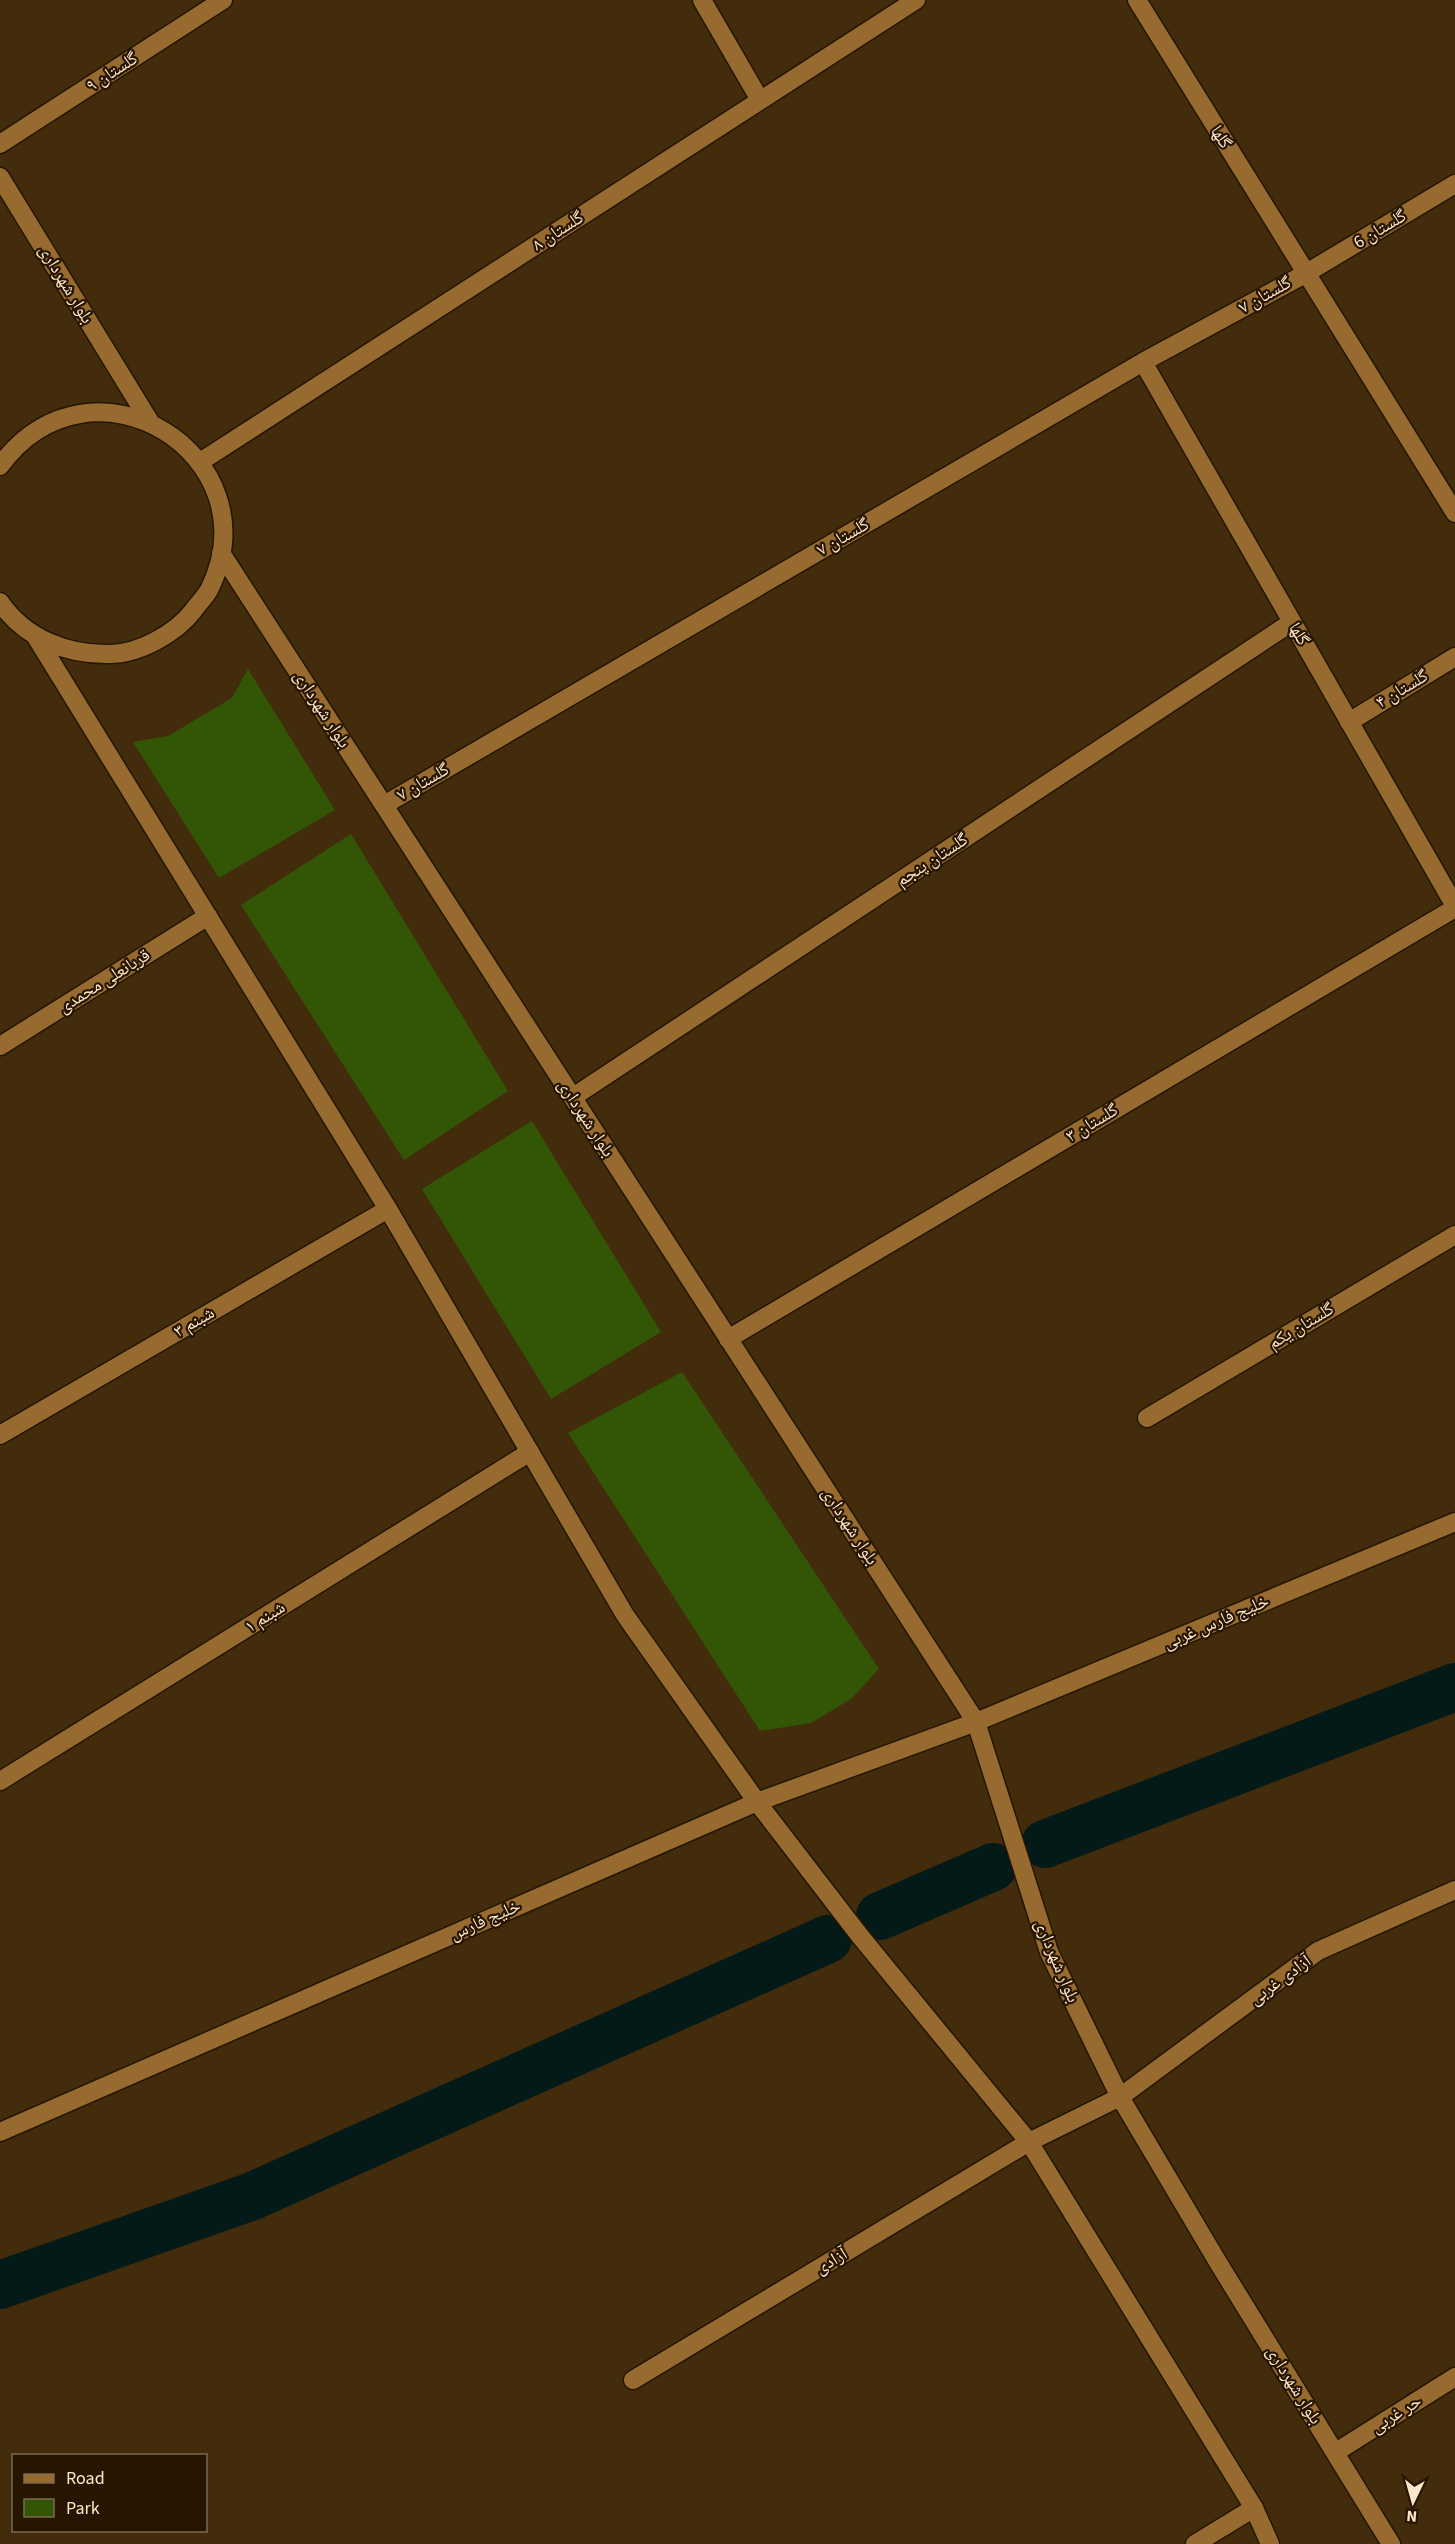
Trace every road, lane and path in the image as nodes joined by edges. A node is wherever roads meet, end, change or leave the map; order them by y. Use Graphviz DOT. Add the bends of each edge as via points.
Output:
graph roads {
  1 [pos="223,0"];
  2 [pos="702,0"];
  3 [pos="916,0"];
  4 [pos="1137,0"];
  5 [pos="760,100"];
  6 [pos="0,144"];
  7 [pos="0,177"];
  8 [pos="1455,184"];
  9 [pos="1305,274"];
  10 [pos="1143,362"];
  11 [pos="150,422"];
  12 [pos="200,462"];
  13 [pos="0,466"];
  14 [pos="1455,513"];
  15 [pos="221,553"];
  16 [pos="0,604"];
  17 [pos="1292,622"];
  18 [pos="36,637"];
  19 [pos="1455,657"];
  20 [pos="1349,722"];
  21 [pos="384,805"];
  22 [pos="1455,907"];
  23 [pos="208,916"];
  24 [pos="0,1046"];
  25 [pos="573,1097"];
  26 [pos="388,1209"];
  27 [pos="1455,1235"];
  28 [pos="728,1339"];
  29 [pos="1148,1418"];
  30 [pos="0,1435"];
  31 [pos="530,1452"];
  32 [pos="1455,1522"];
  33 [pos="976,1722"];
  34 [pos="0,1781"];
  35 [pos="757,1802"];
  36 [pos="1455,1890"];
  37 [pos="1120,2097"];
  38 [pos="0,2132"];
  39 [pos="1029,2142"];
  40 [pos="1455,2377"];
  41 [pos="633,2380"];
  42 [pos="1336,2452"];
  43 [pos="1254,2508"];
  44 [pos="1195,2544"];
  45 [pos="1270,2544"];
  46 [pos="1391,2544"];
  1 -- 6 [label="street, گلستان ۹"];
  2 -- 5 [label="street"];
  3 -- 5 [label="street, گلستان ۸"];
  4 -- 9 [label="street, گلها"];
  5 -- 12 [label="street, گلستان ۸"];
  7 -- 11 [label="street, بلوار شهرداری"];
  8 -- 9 [label="street, گلستان 6"];
  9 -- 10 [label="street, گلستان ۷"];
  9 -- 14 [label="street, گلها"];
  10 -- 17 [label="street, گلها"];
  10 -- 21 [label="street, گلستان ۷"];
  11 -- 12 [label="street" via="178,439"];
  11 -- 13 [label="street" via="120,413 82,413 45,424 14,447"];
  12 -- 15 [label="street" via="215,490 222,521"];
  15 -- 18 [label="street" via="209,590 184,622 152,644 113,654 73,652"];
  15 -- 21 [label="street, بلوار شهرداری"];
  16 -- 18 [label="street"];
  17 -- 20 [label="street, گلها"];
  17 -- 25 [label="street, گلستان پنجم"];
  18 -- 23 [label="street"];
  19 -- 20 [label="street, گلستان ۴"];
  20 -- 22 [label="street, گلها"];
  21 -- 25 [label="street, بلوار شهرداری"];
  22 -- 28 [label="street, گلستان ۳"];
  23 -- 24 [label="street, قربانعلی محمدی"];
  23 -- 26 [label="street"];
  25 -- 28 [label="street, بلوار شهرداری"];
  26 -- 30 [label="street, شبنم ۳"];
  26 -- 31 [label="street"];
  27 -- 29 [label="street, گلستان یکم"];
  28 -- 33 [label="street, بلوار شهرداری"];
  31 -- 34 [label="street, شبنم ۱"];
  31 -- 35 [label="street" via="625,1615"];
  32 -- 33 [label="street, خلیج فارس غربی"];
  33 -- 35 [label="street, خلیج فارس"];
  33 -- 37 [label="street, بلوار شهرداری" via="1049,1952"];
  35 -- 38 [label="street, خلیج فارس"];
  35 -- 39 [label="street"];
  36 -- 37 [label="street, آزادی غربی" via="1318,1951"];
  37 -- 39 [label="street, آزادی غربی"];
  37 -- 42 [label="street, بلوار شهرداری"];
  39 -- 41 [label="street, آزادی"];
  39 -- 43 [label="street"];
  40 -- 42 [label="street, حر غربی"];
  42 -- 46 [label="street, بلوار شهرداری"];
  43 -- 44 [label="street"];
  43 -- 45 [label="street"];
}
